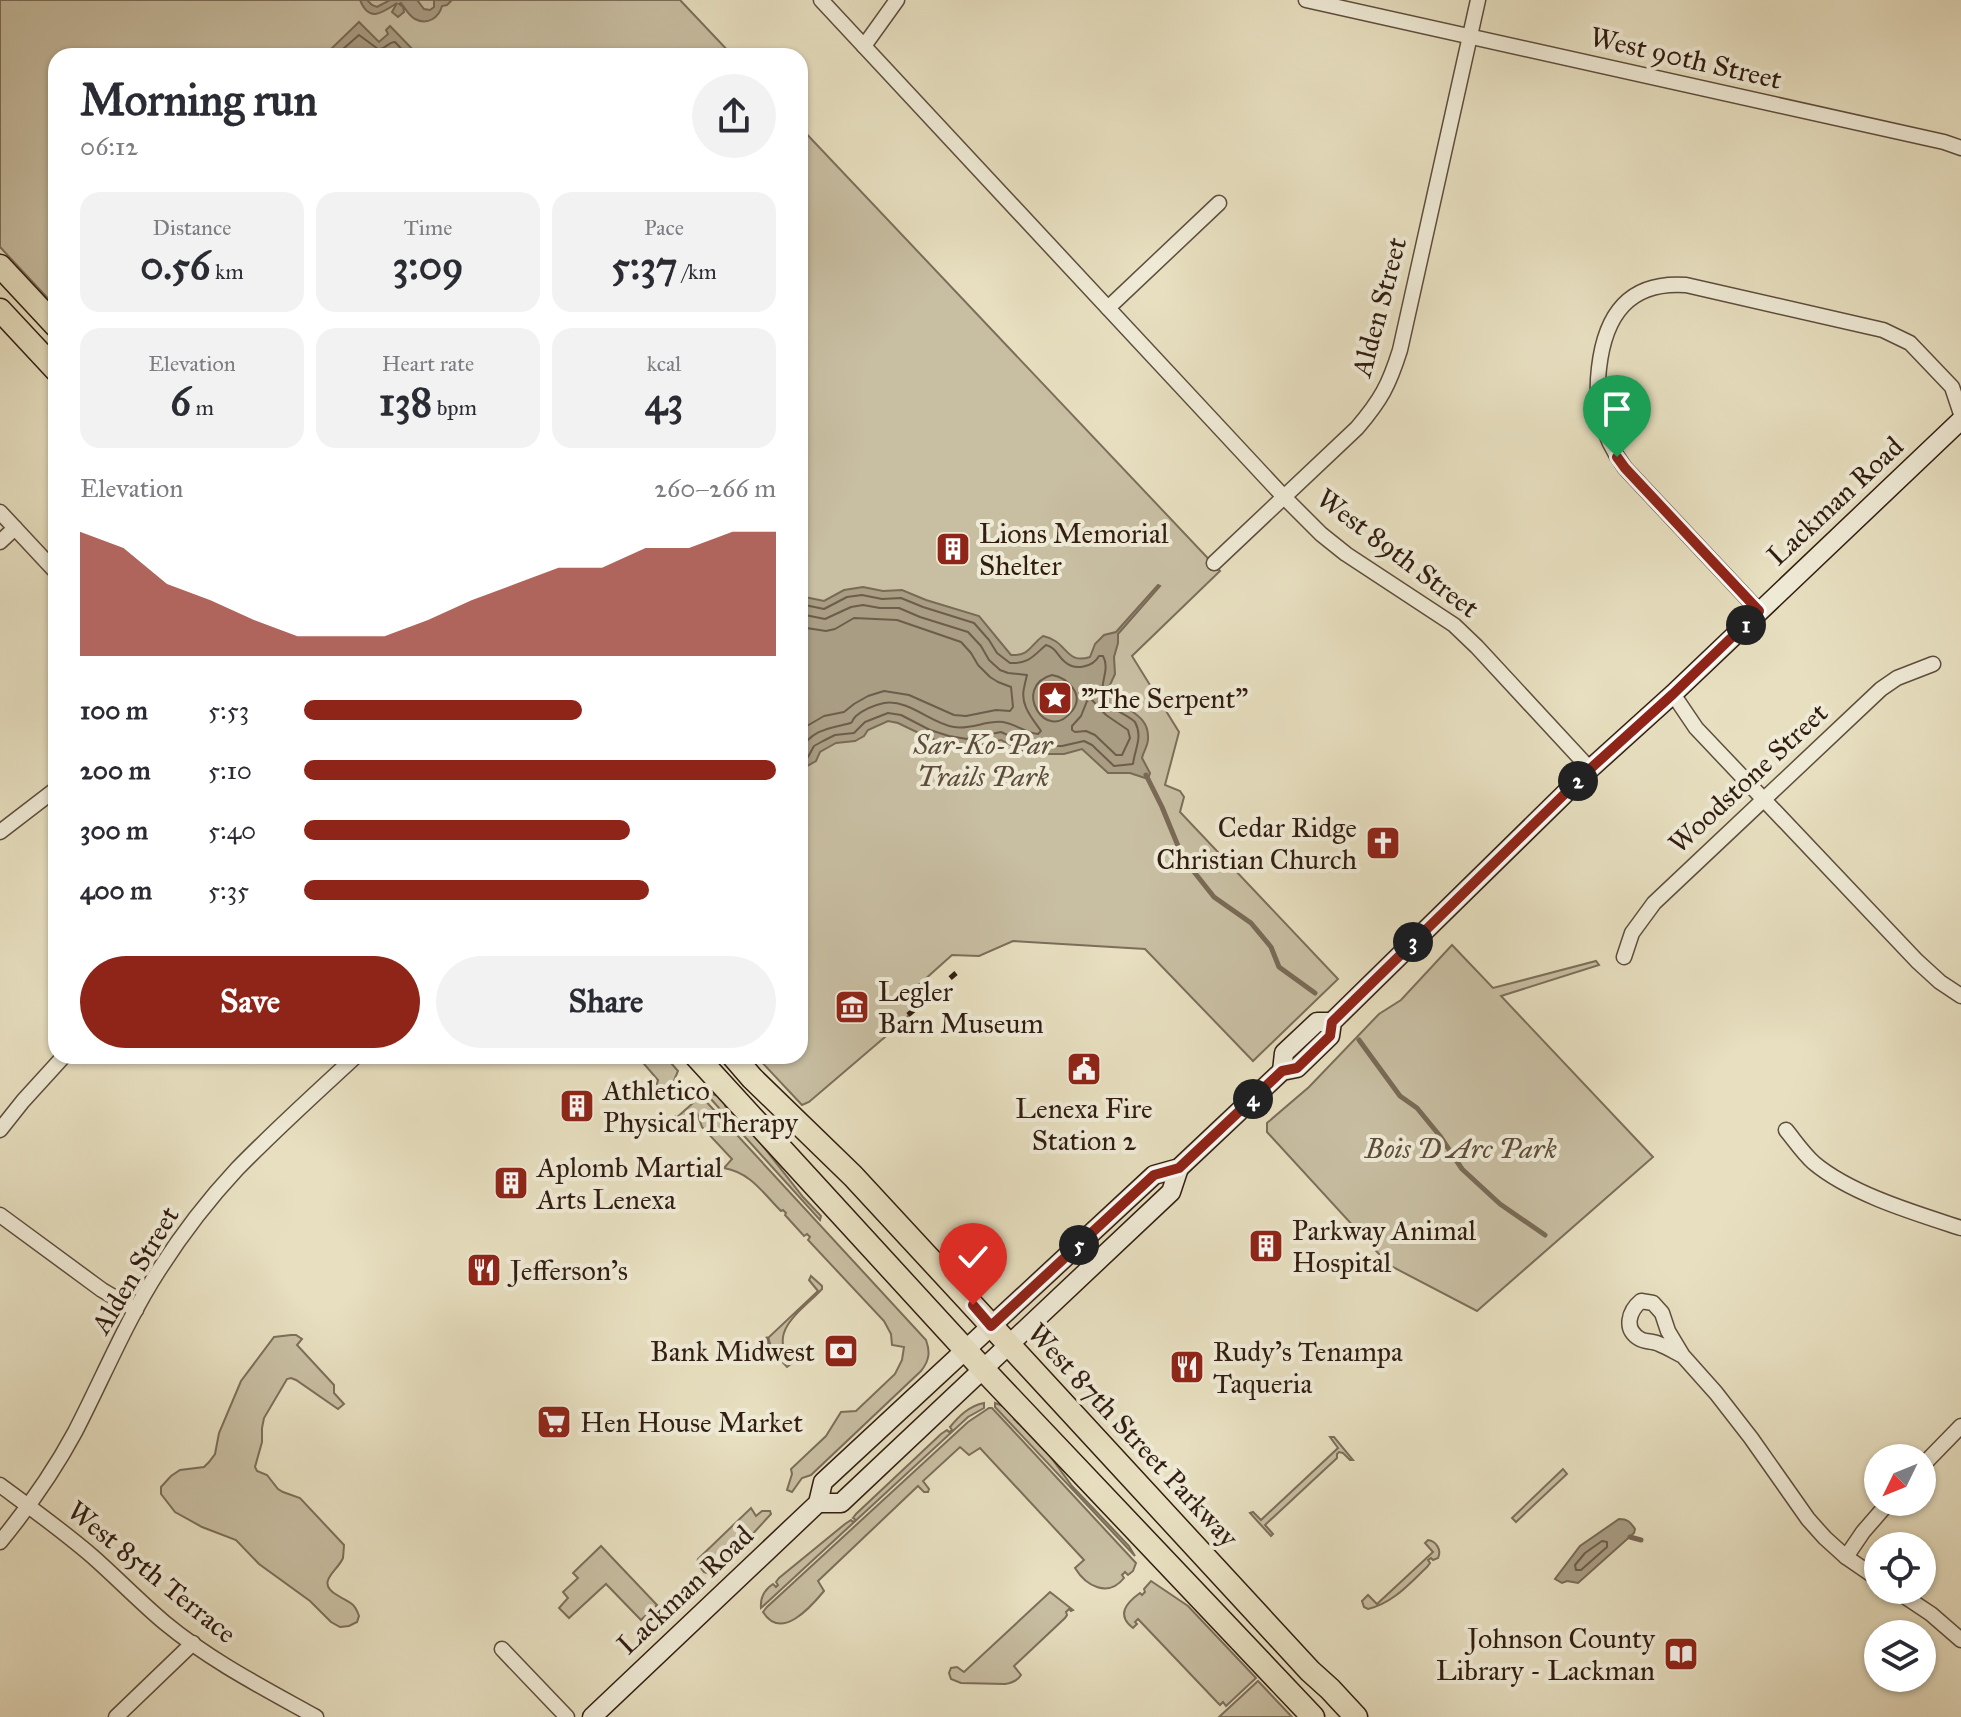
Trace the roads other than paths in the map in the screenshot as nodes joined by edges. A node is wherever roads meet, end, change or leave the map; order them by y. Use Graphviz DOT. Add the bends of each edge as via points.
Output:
graph roads {
  1 [pos="821,0"];
  2 [pos="897,0"];
  3 [pos="1306,0"];
  4 [pos="1478,0"];
  5 [pos="1470,37"];
  6 [pos="864,46"];
  7 [pos="1961,148"];
  8 [pos="1219,203"];
  9 [pos="0,266"];
  10 [pos="1108,308"];
  11 [pos="0,310"];
  12 [pos="48,317"];
  13 [pos="48,361"];
  14 [pos="1961,414"];
  15 [pos="1961,420"];
  16 [pos="1284,497"];
  17 [pos="0,512"];
  18 [pos="15,528"];
  19 [pos="0,542"];
  20 [pos="48,563"];
  21 [pos="1214,563"];
  22 [pos="1759,611"];
  23 [pos="1933,664"];
  24 [pos="1673,694"];
  25 [pos="1590,769"];
  26 [pos="48,795"];
  27 [pos="1763,799"];
  28 [pos="0,832"];
  29 [pos="1624,957"];
  30 [pos="1961,996"];
  31 [pos="57,1064"];
  32 [pos="348,1064"];
  33 [pos="703,1064"];
  34 [pos="740,1064"];
  35 [pos="0,1130"];
  36 [pos="1786,1130"];
  37 [pos="1179,1168"];
  38 [pos="0,1215"];
  39 [pos="1961,1228"];
  40 [pos="136,1310"];
  41 [pos="991,1326"];
  42 [pos="1009,1345"];
  43 [pos="966,1349"];
  44 [pos="1683,1356"];
  45 [pos="983,1369"];
  46 [pos="1961,1426"];
  47 [pos="1936,1452"];
  48 [pos="0,1485"];
  49 [pos="818,1503"];
  50 [pos="28,1506"];
  51 [pos="1877,1516"];
  52 [pos="0,1542"];
  53 [pos="1161,1556"];
  54 [pos="1846,1557"];
  55 [pos="1864,1569"];
  56 [pos="1916,1604"];
  57 [pos="1961,1640"];
  58 [pos="193,1643"];
  59 [pos="502,1649"];
  60 [pos="1330,1689"];
  61 [pos="116,1717"];
  62 [pos="316,1717"];
  63 [pos="567,1717"];
  64 [pos="592,1717"];
  65 [pos="1313,1717"];
  66 [pos="1356,1717"];
  1 -- 6 [label="street, West 89th Street"];
  2 -- 6 [label="street"];
  3 -- 5 [label="street, West 90th Street"];
  4 -- 5 [label="street, Alden Street"];
  5 -- 7 [label="street, West 90th Street"];
  5 -- 16 [label="street, Alden Street" via="1389,383 1357,428"];
  6 -- 10 [label="street, West 89th Street"];
  8 -- 10 [label="street"];
  9 -- 12 [label="main road"];
  10 -- 16 [label="street, West 89th Street"];
  11 -- 13 [label="main road"];
  14 -- 22 [label="street" via="1952,387 1910,343 1883,330 1686,285 1648,288 1632,297 1608,328 1600,357 1598,406 1610,444 1625,468"];
  15 -- 22 [label="main road, Lackman Road"];
  16 -- 21 [label="street, Alden Street"];
  16 -- 25 [label="street, West 89th Street" via="1346,554 1454,625"];
  17 -- 18 [label="street"];
  18 -- 19 [label="street"];
  18 -- 20 [label="street"];
  22 -- 24 [label="main road, Lackman Road"];
  23 -- 27 [label="street, Woodstone Street" via="1881,689"];
  24 -- 25 [label="main road, Lackman Road"];
  24 -- 27 [label="street" via="1696,728"];
  25 -- 37 [label="main road, Lackman Road" via="1332,1022 1330,1036 1297,1068 1282,1071"];
  26 -- 28 [label="street"];
  27 -- 29 [label="street, Woodstone Street" via="1654,903 1632,933"];
  27 -- 30 [label="street" via="1917,961"];
  31 -- 35 [label="street"];
  32 -- 40 [label="street, Alden Street" via="205,1205"];
  33 -- 43 [label="main road"];
  34 -- 41 [label="main road, West 87th Street Parkway" via="853,1176"];
  36 -- 39 [label="street" via="1815,1164 1832,1175"];
  37 -- 41 [label="main road, Lackman Road" via="1154,1175"];
  37 -- 42 [label="main road, Lackman Road" via="1171,1192"];
  38 -- 40 [label="street"];
  40 -- 50 [label="street, Alden Street" via="73,1435"];
  41 -- 42 [label="main road, West 87th Street Parkway"];
  41 -- 43 [label="main road, Lackman Road"];
  42 -- 45 [label="main road, Lackman Road"];
  42 -- 60 [label="main road, West 87th Street Parkway"];
  43 -- 45 [label="main road"];
  43 -- 49 [label="main road, Lackman Road" via="823,1482"];
  44 -- 54 [label="street" via="1751,1438 1808,1519"];
  45 -- 49 [label="main road, Lackman Road" via="841,1503"];
  45 -- 53 [label="main road"];
  46 -- 47 [label="street"];
  48 -- 50 [label="street, West 85th Terrace"];
  49 -- 64 [label="main road, Lackman Road"];
  50 -- 52 [label="street, Alden Street"];
  50 -- 58 [label="street, West 85th Terrace"];
  51 -- 54 [label="street"];
  53 -- 60 [label="main road" via="1170,1549 1176,1552 1293,1677"];
  53 -- 65 [label="main road"];
  54 -- 55 [label="street"];
  56 -- 57 [label="street"];
  58 -- 61 [label="street"];
  58 -- 62 [label="street, West 85th Terrace"];
  59 -- 63 [label="street"];
  60 -- 66 [label="main road, West 87th Street Parkway"];
}
